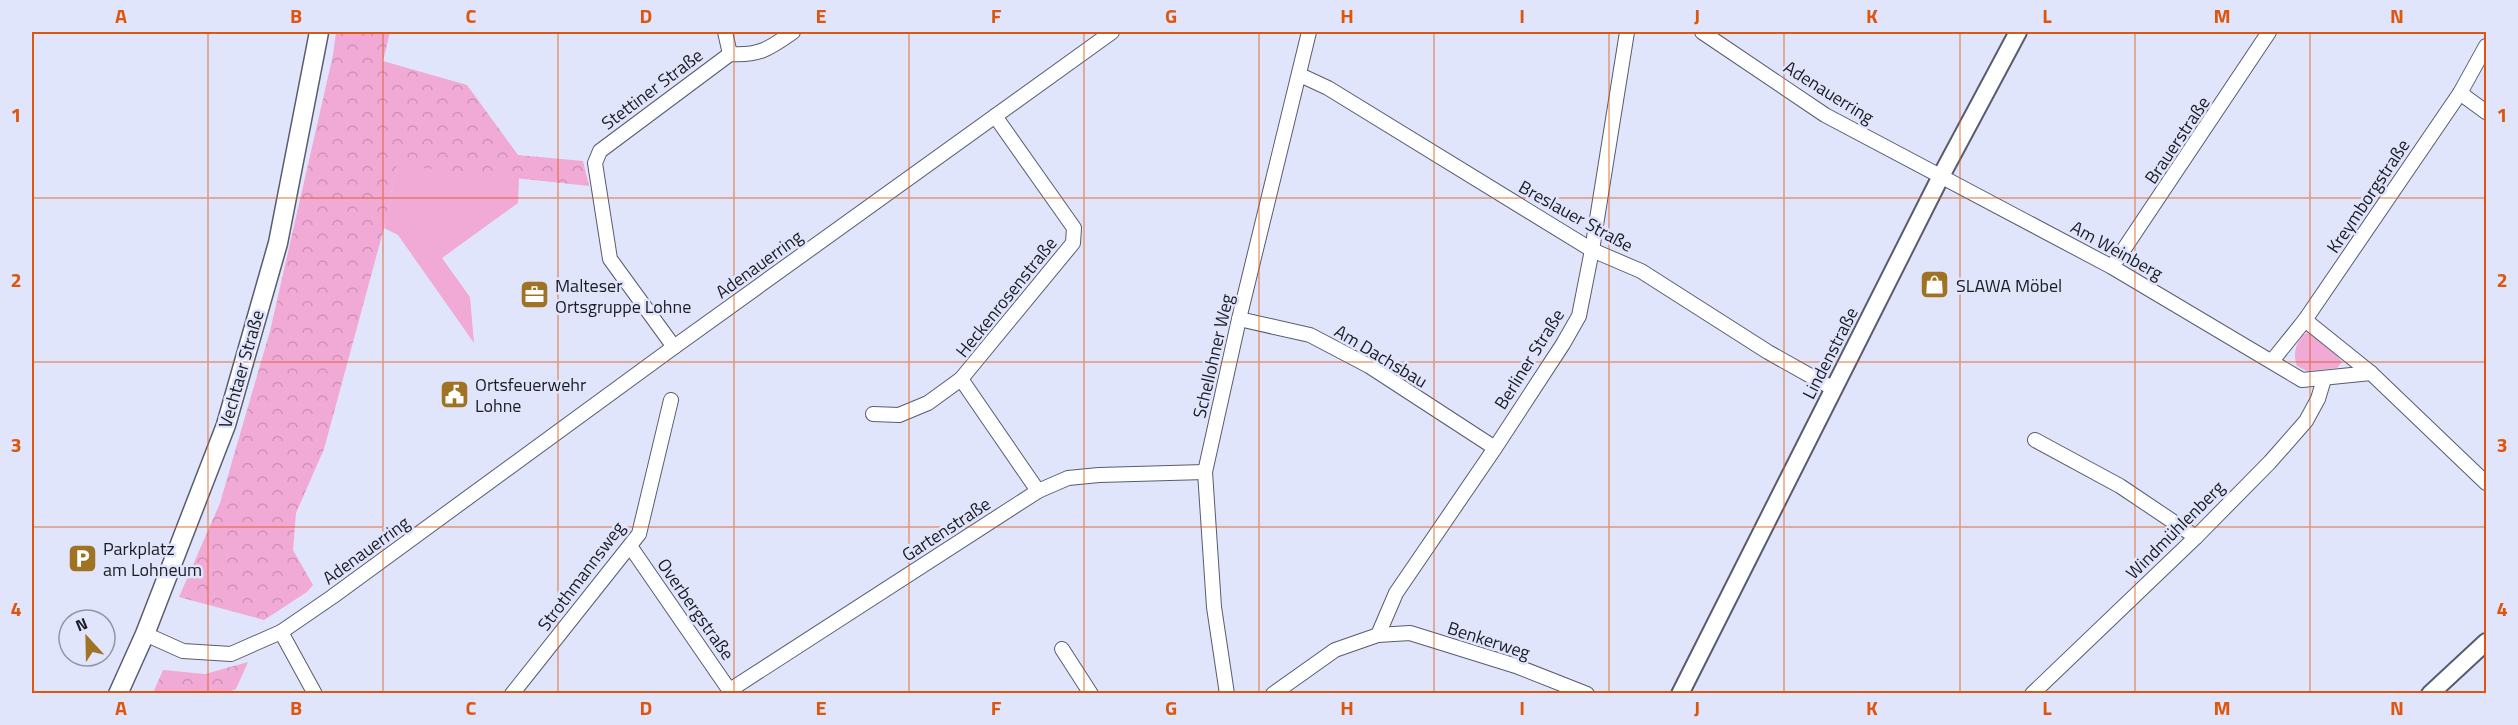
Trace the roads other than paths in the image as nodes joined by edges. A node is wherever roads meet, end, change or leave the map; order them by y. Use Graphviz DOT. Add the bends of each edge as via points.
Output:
graph roads {
  1 [pos="319,32"];
  2 [pos="724,32"];
  3 [pos="793,32"];
  4 [pos="1112,32"];
  5 [pos="1309,32"];
  6 [pos="1627,32"];
  7 [pos="1702,32"];
  8 [pos="2018,32"];
  9 [pos="2269,32"];
  10 [pos="2487,46"];
  11 [pos="730,54"];
  12 [pos="1300,75"];
  13 [pos="2460,93"];
  14 [pos="2487,112"];
  15 [pos="995,116"];
  16 [pos="1941,176"];
  17 [pos="1592,250"];
  18 [pos="2112,267"];
  19 [pos="1239,319"];
  20 [pos="2305,321"];
  21 [pos="674,347"];
  22 [pos="2272,361"];
  23 [pos="2371,373"];
  24 [pos="2324,379"];
  25 [pos="961,380"];
  26 [pos="1834,389"];
  27 [pos="671,400"];
  28 [pos="873,414"];
  29 [pos="2035,441"];
  30 [pos="1495,448"];
  31 [pos="1205,472"];
  32 [pos="2487,483"];
  33 [pos="1038,491"];
  34 [pos="2196,537"];
  35 [pos="630,546"];
  36 [pos="281,632"];
  37 [pos="145,634"];
  38 [pos="1378,635"];
  39 [pos="2487,642"];
  40 [pos="1062,649"];
  41 [pos="731,692"];
  42 [pos="118,693"];
  43 [pos="315,693"];
  44 [pos="512,693"];
  45 [pos="1091,693"];
  46 [pos="1227,693"];
  47 [pos="1273,693"];
  48 [pos="1587,693"];
  49 [pos="1680,693"];
  50 [pos="2032,693"];
  51 [pos="2430,693"];
  1 -- 37 [label="main road, Vechtaer Straße" via="278,243 226,425"];
  2 -- 11 [label="street"];
  3 -- 11 [label="street, Stettiner Straße" via="766,51"];
  4 -- 15 [label="street, Adenauerring"];
  5 -- 12 [label="street, Schellohner Weg"];
  6 -- 17 [label="street, Berliner Straße"];
  7 -- 16 [label="street, Adenauerring" via="1825,115"];
  8 -- 16 [label="street, Lindenstraße"];
  9 -- 18 [label="street, Brauerstraße"];
  10 -- 13 [label="street, Kreymborgstraße"];
  11 -- 21 [label="street, Stettiner Straße" via="600,151 595,163 610,259"];
  12 -- 17 [label="street, Breslauer Straße" via="1328,88"];
  12 -- 19 [label="street, Schellohner Weg"];
  13 -- 14 [label="street"];
  13 -- 20 [label="street, Kreymborgstraße"];
  15 -- 21 [label="street, Adenauerring"];
  15 -- 25 [label="street, Heckenrosenstraße" via="1074,228 1073,243"];
  16 -- 18 [label="street, Am Weinberg"];
  16 -- 26 [label="street, Lindenstraße"];
  17 -- 26 [label="street, Breslauer Straße" via="1641,271"];
  17 -- 30 [label="street, Berliner Straße" via="1579,316"];
  18 -- 22 [label="street, Am Weinberg"];
  19 -- 30 [label="street, Am Dachsbau" via="1310,335 1369,366"];
  19 -- 31 [label="street, Schellohner Weg"];
  20 -- 22 [label="street, Kreymborgstraße"];
  20 -- 23 [label="street"];
  21 -- 36 [label="street, Adenauerring"];
  22 -- 24 [label="street, Am Weinberg" via="2302,380"];
  23 -- 24 [label="street, Am Weinberg"];
  23 -- 32 [label="street"];
  24 -- 34 [label="street, Windmühlenberg" via="2306,421"];
  25 -- 28 [label="street, Heckenrosenstraße" via="928,403 900,415"];
  25 -- 33 [label="street, Heckenrosenstraße"];
  26 -- 49 [label="street, Lindenstraße"];
  27 -- 35 [label="street, Strothmannsweg" via="639,534"];
  29 -- 34 [label="street" via="2120,486"];
  30 -- 38 [label="street, Berliner Straße" via="1396,592"];
  31 -- 33 [label="street, Gartenstraße" via="1068,478"];
  31 -- 46 [label="street, Schellohner Weg" via="1214,608"];
  33 -- 41 [label="street, Gartenstraße"];
  34 -- 50 [label="street, Windmühlenberg"];
  35 -- 41 [label="street, Overbergstraße"];
  35 -- 44 [label="street, Strothmannsweg"];
  36 -- 37 [label="street, Adenauerring" via="231,654 183,651"];
  36 -- 43 [label="street"];
  37 -- 42 [label="main road, Vechtaer Straße"];
  38 -- 47 [label="street, Benkerweg" via="1335,650"];
  38 -- 48 [label="street, Benkerweg" via="1410,633"];
  39 -- 51 [label="street"];
  40 -- 45 [label="street"];
}
